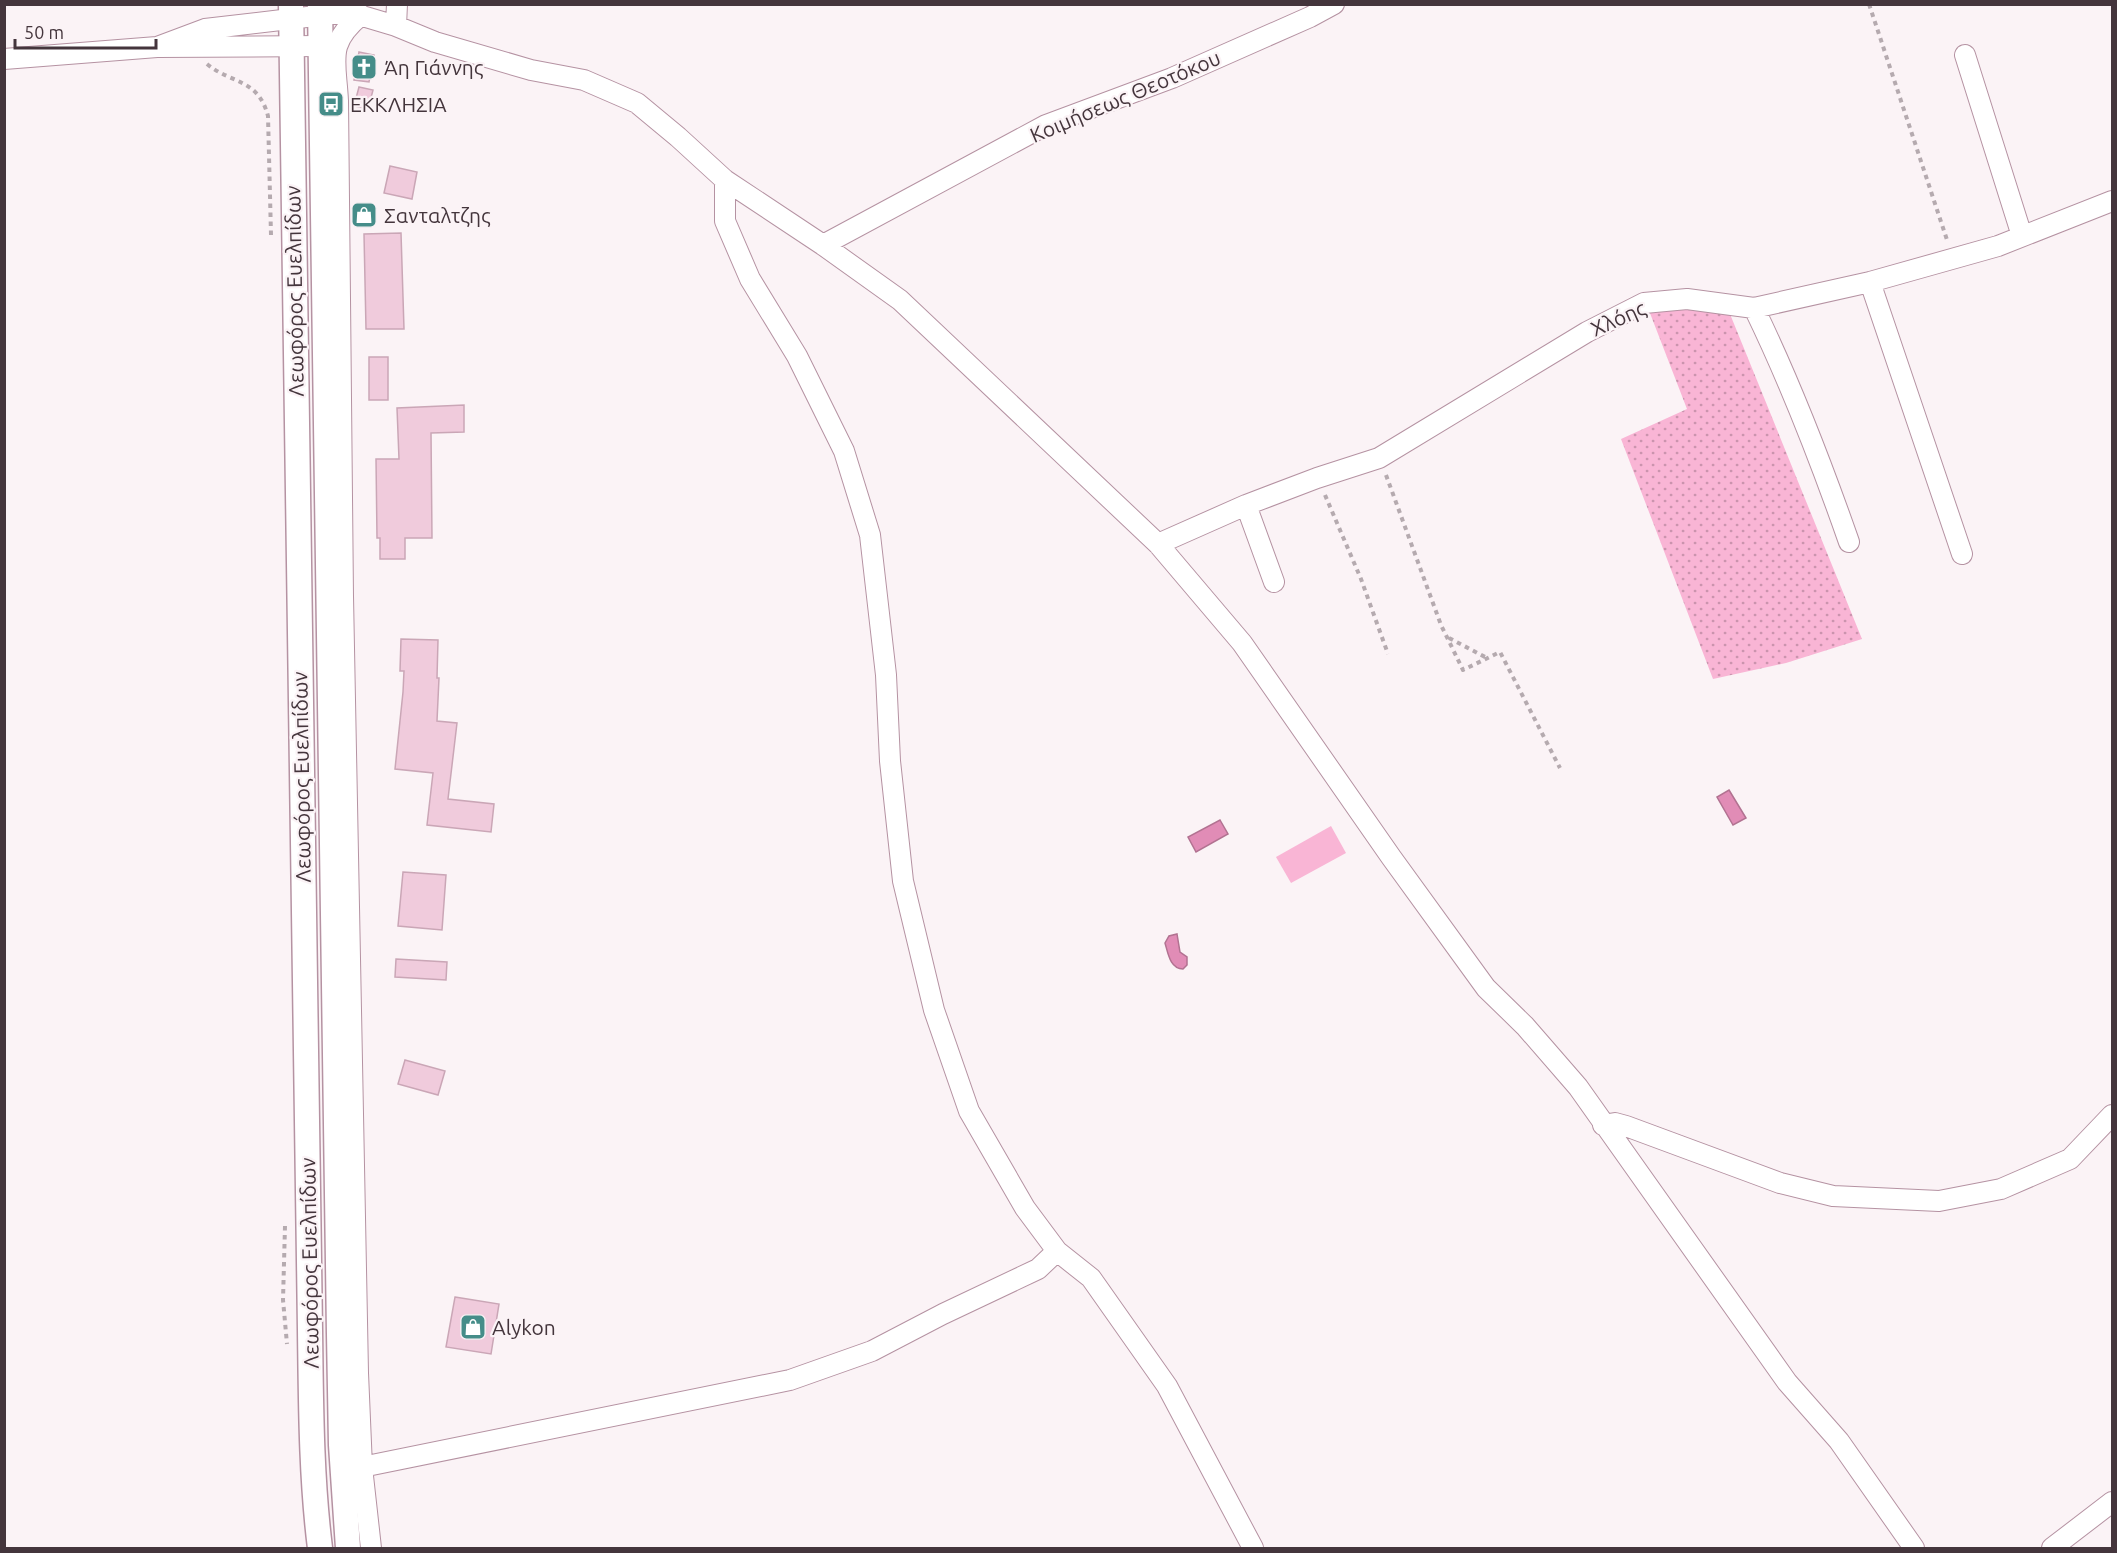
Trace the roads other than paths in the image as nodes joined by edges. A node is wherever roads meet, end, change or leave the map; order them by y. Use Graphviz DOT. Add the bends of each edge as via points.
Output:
graph roads {
  1 [pos="398,4"];
  2 [pos="1334,4"];
  3 [pos="320,10"];
  4 [pos="291,12"];
  5 [pos="361,15"];
  6 [pos="396,26"];
  7 [pos="321,45"];
  8 [pos="292,46"];
  9 [pos="157,47"];
  10 [pos="1965,55"];
  11 [pos="4,59"];
  12 [pos="724,180"];
  13 [pos="2112,201"];
  14 [pos="2022,236"];
  15 [pos="823,245"];
  16 [pos="1870,282"];
  17 [pos="1754,308"];
  18 [pos="1246,505"];
  19 [pos="1849,542"];
  20 [pos="1158,544"];
  21 [pos="1962,554"];
  22 [pos="1274,582"];
  23 [pos="2112,1116"];
  24 [pos="1603,1125"];
  25 [pos="1057,1251"];
  26 [pos="362,1467"];
  27 [pos="2112,1502"];
  28 [pos="320,1548"];
  29 [pos="348,1548"];
  30 [pos="371,1548"];
  31 [pos="1253,1548"];
  32 [pos="1914,1548"];
  33 [pos="2052,1548"];
  1 -- 6 [label="street"];
  2 -- 15 [label="street, Κοιμήσεως Θεοτόκου" via="1172,78 1046,125"];
  3 -- 4 [label="street"];
  3 -- 5 [label="street"];
  3 -- 7 [label="main road, Λεωφόρος Ευελπίδων"];
  4 -- 8 [label="main road, Λεωφόρος Ευελπίδων"];
  4 -- 9 [label="street" via="205,28"];
  5 -- 6 [label="street"];
  5 -- 26 [label="street" via="346,27 336,54"];
  6 -- 12 [label="street" via="435,42 604,87 637,103"];
  7 -- 8 [label="street"];
  7 -- 29 [label="main road, Λεωφόρος Ευελπίδων" via="339,1335"];
  8 -- 9 [label="street"];
  8 -- 28 [label="main road, Λεωφόρος Ευελπίδων" via="312,1446"];
  9 -- 11 [label="street"];
  10 -- 14 [label="street"];
  12 -- 15 [label="street"];
  12 -- 25 [label="street" via="725,222 750,279 797,356 844,450 870,535 903,881 934,1010 969,1110 1025,1208"];
  13 -- 14 [label="street, Χλόης"];
  14 -- 16 [label="street, Χλόης"];
  15 -- 20 [label="street" via="900,300"];
  16 -- 17 [label="street, Χλόης"];
  16 -- 21 [label="street"];
  17 -- 18 [label="street, Χλόης" via="1687,299 1644,303 1587,332 1379,458"];
  17 -- 19 [label="street" via="1819,457"];
  18 -- 20 [label="street, Χλόης"];
  18 -- 22 [label="street"];
  20 -- 24 [label="street" via="1242,643 1486,988 1570,1078"];
  23 -- 24 [label="street" via="2070,1160 2001,1190 1939,1201 1833,1196 1780,1183 1626,1126"];
  24 -- 32 [label="street" via="1787,1382 1839,1441"];
  25 -- 26 [label="street" via="1038,1269 872,1351 790,1380"];
  25 -- 31 [label="street" via="1091,1278 1167,1386"];
  26 -- 30 [label="street"];
  27 -- 33 [label="street"];
}
